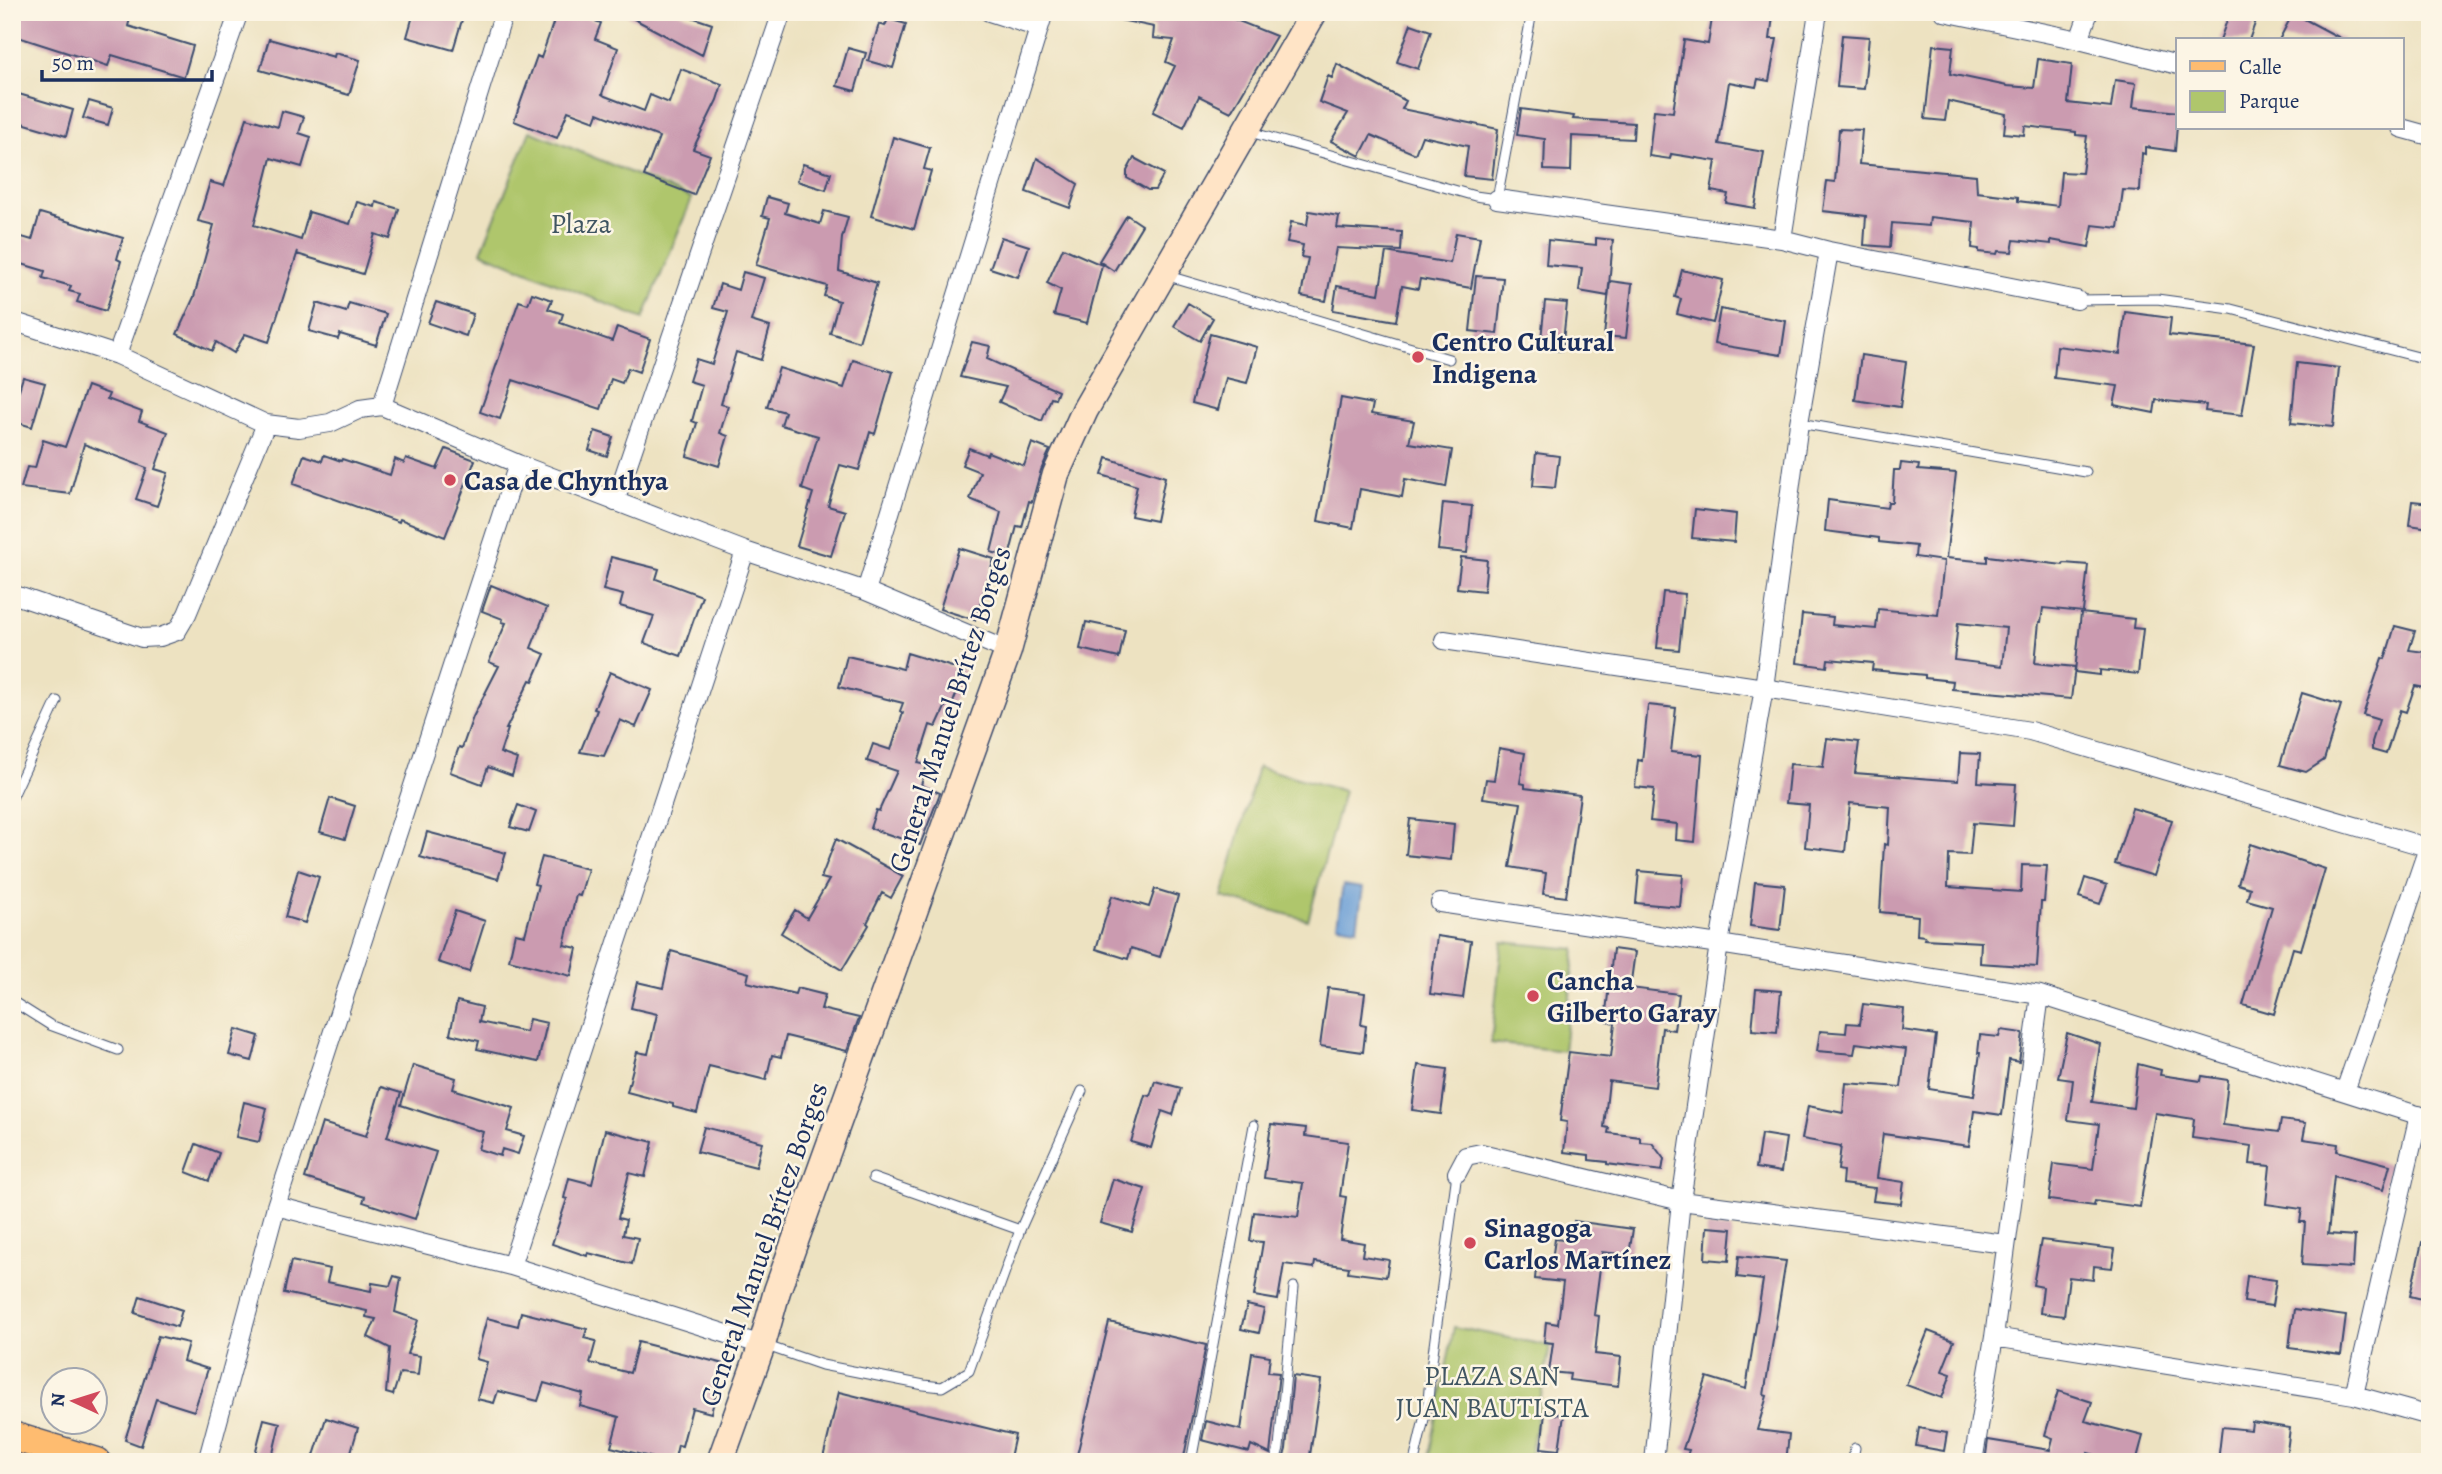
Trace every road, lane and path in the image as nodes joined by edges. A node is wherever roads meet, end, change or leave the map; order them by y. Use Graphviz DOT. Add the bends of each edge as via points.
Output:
graph roads {
  1 [pos="239,12"];
  2 [pos="504,12"];
  3 [pos="782,12"];
  4 [pos="989,12"];
  5 [pos="1314,12"];
  6 [pos="1532,12"];
  7 [pos="1818,12"];
  8 [pos="1944,12"];
  9 [pos="2089,12"];
  10 [pos="1041,20"];
  11 [pos="2079,40"];
  12 [pos="2176,64"];
  13 [pos="2404,129"];
  14 [pos="1246,131"];
  15 [pos="2430,136"];
  16 [pos="1497,199"];
  17 [pos="1782,239"];
  18 [pos="1829,251"];
  19 [pos="1163,274"];
  20 [pos="2077,300"];
  21 [pos="12,321"];
  22 [pos="117,355"];
  23 [pos="1449,359"];
  24 [pos="2430,360"];
  25 [pos="382,406"];
  26 [pos="1799,423"];
  27 [pos="266,424"];
  28 [pos="518,464"];
  29 [pos="2086,472"];
  30 [pos="615,502"];
  31 [pos="745,551"];
  32 [pos="866,591"];
  33 [pos="12,594"];
  34 [pos="1444,640"];
  35 [pos="1008,651"];
  36 [pos="1765,688"];
  37 [pos="57,701"];
  38 [pos="12,798"];
  39 [pos="2429,846"];
  40 [pos="1440,903"];
  41 [pos="1719,944"];
  42 [pos="2040,995"];
  43 [pos="12,1001"];
  44 [pos="118,1050"];
  45 [pos="1082,1091"];
  46 [pos="2345,1091"];
  47 [pos="2424,1117"];
  48 [pos="1254,1125"];
  49 [pos="1457,1173"];
  50 [pos="873,1178"];
  51 [pos="1681,1200"];
  52 [pos="276,1206"];
  53 [pos="1020,1230"];
  54 [pos="2005,1244"];
  55 [pos="511,1266"];
  56 [pos="1294,1287"];
  57 [pos="1994,1337"];
  58 [pos="762,1345"];
  59 [pos="2354,1395"];
  60 [pos="2430,1416"];
  61 [pos="12,1436"];
  62 [pos="1855,1448"];
  63 [pos="97,1462"];
  64 [pos="207,1462"];
  65 [pos="720,1462"];
  66 [pos="1191,1462"];
  67 [pos="1276,1462"];
  68 [pos="1414,1462"];
  69 [pos="1654,1462"];
  70 [pos="1852,1462"];
  71 [pos="1973,1462"];
  1 -- 22 [label="street"];
  2 -- 25 [label="street"];
  3 -- 30 [label="street"];
  4 -- 10 [label="street"];
  5 -- 14 [label="street, General Manuel Brítez Borges"];
  6 -- 16 [label="lane"];
  7 -- 17 [label="street"];
  8 -- 11 [label="street"];
  9 -- 11 [label="street"];
  10 -- 32 [label="street"];
  11 -- 12 [label="street"];
  13 -- 15 [label="street"];
  14 -- 16 [label="lane"];
  14 -- 19 [label="street, General Manuel Brítez Borges"];
  16 -- 17 [label="street"];
  17 -- 18 [label="street"];
  18 -- 20 [label="street"];
  18 -- 26 [label="street"];
  19 -- 23 [label="lane"];
  19 -- 35 [label="street, General Manuel Brítez Borges" via="1085,410 1056,474"];
  20 -- 24 [label="lane" via="2157,299 2231,309"];
  21 -- 22 [label="street"];
  22 -- 27 [label="street"];
  25 -- 27 [label="street" via="299,428"];
  25 -- 28 [label="street"];
  26 -- 29 [label="lane"];
  26 -- 36 [label="street"];
  27 -- 33 [label="street" via="177,631 142,638"];
  28 -- 30 [label="street"];
  28 -- 52 [label="street"];
  30 -- 31 [label="street"];
  31 -- 32 [label="street"];
  31 -- 55 [label="street"];
  32 -- 35 [label="street"];
  34 -- 36 [label="street"];
  35 -- 58 [label="street, General Manuel Brítez Borges" via="777,1290"];
  36 -- 39 [label="street" via="2030,731"];
  36 -- 41 [label="street"];
  37 -- 38 [label="lane"];
  39 -- 46 [label="street"];
  40 -- 41 [label="street"];
  41 -- 42 [label="street"];
  41 -- 51 [label="street"];
  42 -- 46 [label="street"];
  42 -- 54 [label="street"];
  43 -- 44 [label="lane" via="50,1025"];
  45 -- 53 [label="lane"];
  46 -- 47 [label="street"];
  47 -- 59 [label="street"];
  48 -- 66 [label="lane"];
  49 -- 51 [label="street" via="1466,1156 1481,1153"];
  49 -- 68 [label="lane" via="1428,1402"];
  50 -- 53 [label="lane"];
  51 -- 54 [label="street"];
  51 -- 69 [label="street"];
  52 -- 55 [label="street"];
  52 -- 64 [label="street"];
  53 -- 58 [label="lane" via="969,1371 942,1387 822,1364"];
  54 -- 57 [label="street"];
  55 -- 58 [label="street"];
  56 -- 67 [label="lane"];
  57 -- 59 [label="street"];
  57 -- 71 [label="street"];
  58 -- 65 [label="street, General Manuel Brítez Borges"];
  59 -- 60 [label="street"];
  61 -- 63 [label="main road"];
  62 -- 70 [label="lane"];
}
